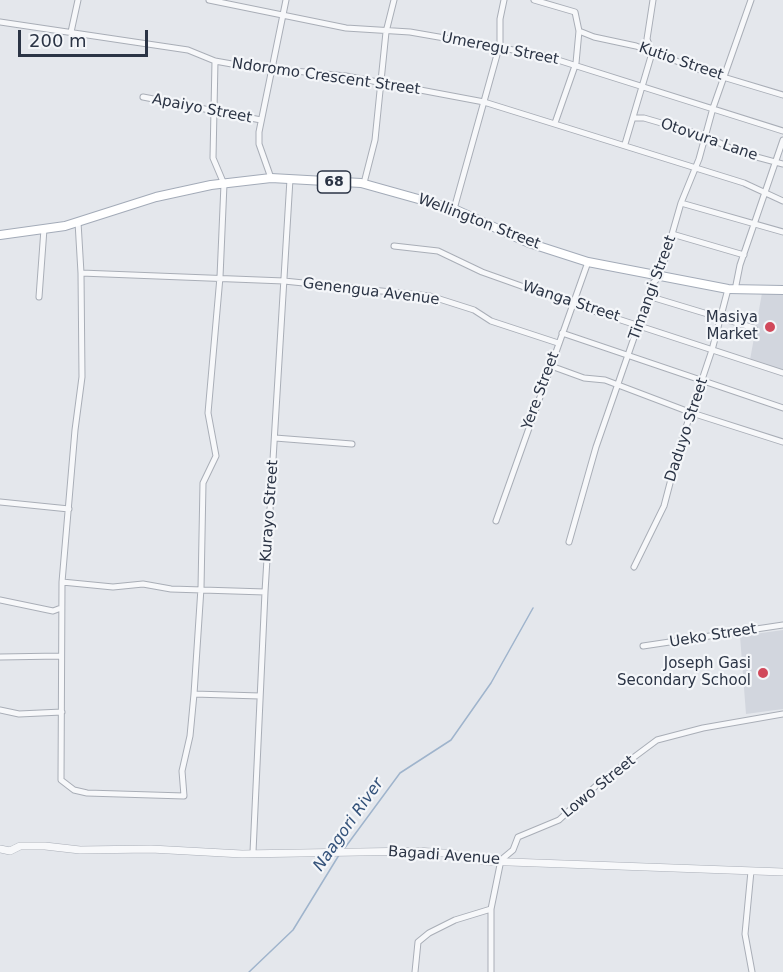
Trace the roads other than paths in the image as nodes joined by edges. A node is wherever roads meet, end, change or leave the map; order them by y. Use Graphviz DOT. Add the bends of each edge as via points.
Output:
graph roads {
  1 [pos="78,0"];
  2 [pos="209,0"];
  3 [pos="286,0"];
  4 [pos="393,0"];
  5 [pos="504,0"];
  6 [pos="534,0"];
  7 [pos="653,0"];
  8 [pos="751,0"];
  9 [pos="283,15"];
  10 [pos="0,22"];
  11 [pos="387,31"];
  12 [pos="579,31"];
  13 [pos="71,32"];
  14 [pos="499,45"];
  15 [pos="652,53"];
  16 [pos="215,61"];
  17 [pos="576,63"];
  18 [pos="274,70"];
  19 [pos="724,78"];
  20 [pos="380,82"];
  21 [pos="642,87"];
  22 [pos="783,95"];
  23 [pos="143,97"];
  24 [pos="484,102"];
  25 [pos="712,108"];
  26 [pos="216,112"];
  27 [pos="634,118"];
  28 [pos="261,120"];
  29 [pos="555,123"];
  30 [pos="783,131"];
  31 [pos="706,136"];
  32 [pos="783,140"];
  33 [pos="625,144"];
  34 [pos="780,163"];
  35 [pos="694,168"];
  36 [pos="271,178"];
  37 [pos="290,179"];
  38 [pos="364,183"];
  39 [pos="224,184"];
  40 [pos="766,193"];
  41 [pos="783,201"];
  42 [pos="681,202"];
  43 [pos="454,209"];
  44 [pos="78,222"];
  45 [pos="755,222"];
  46 [pos="44,229"];
  47 [pos="783,232"];
  48 [pos="672,234"];
  49 [pos="0,236"];
  50 [pos="394,246"];
  51 [pos="744,255"];
  52 [pos="588,262"];
  53 [pos="81,273"];
  54 [pos="660,276"];
  55 [pos="220,278"];
  56 [pos="284,280"];
  57 [pos="731,289"];
  58 [pos="783,290"];
  59 [pos="648,296"];
  60 [pos="39,297"];
  61 [pos="572,304"];
  62 [pos="721,318"];
  63 [pos="640,325"];
  64 [pos="754,328"];
  65 [pos="562,333"];
  66 [pos="558,343"];
  67 [pos="712,350"];
  68 [pos="628,356"];
  69 [pos="551,366"];
  70 [pos="783,373"];
  71 [pos="703,381"];
  72 [pos="619,386"];
  73 [pos="783,408"];
  74 [pos="692,413"];
  75 [pos="275,438"];
  76 [pos="783,442"];
  77 [pos="352,444"];
  78 [pos="0,502"];
  79 [pos="69,509"];
  80 [pos="496,521"];
  81 [pos="569,542"];
  82 [pos="634,567"];
  83 [pos="62,582"];
  84 [pos="201,588"];
  85 [pos="265,592"];
  86 [pos="0,600"];
  87 [pos="61,608"];
  88 [pos="783,625"];
  89 [pos="643,646"];
  90 [pos="60,656"];
  91 [pos="0,657"];
  92 [pos="194,694"];
  93 [pos="260,696"];
  94 [pos="0,710"];
  95 [pos="62,712"];
  96 [pos="783,714"];
  97 [pos="0,849"];
  98 [pos="253,852"];
  99 [pos="501,860"];
  100 [pos="751,871"];
  101 [pos="783,872"];
  102 [pos="490,909"];
  103 [pos="415,972"];
  104 [pos="491,972"];
  105 [pos="752,972"];
  1 -- 13 [label="street"];
  2 -- 9 [label="street, Umeregu Street"];
  3 -- 9 [label="street"];
  4 -- 11 [label="street"];
  5 -- 14 [label="street"];
  6 -- 12 [label="street" via="574,12"];
  7 -- 15 [label="street" via="647,39"];
  8 -- 19 [label="street, Timangi Street"];
  9 -- 11 [label="street, Umeregu Street" via="346,28"];
  9 -- 18 [label="street"];
  10 -- 13 [label="street, Ndoromo Crescent Street"];
  11 -- 14 [label="street, Umeregu Street"];
  11 -- 20 [label="street"];
  12 -- 15 [label="street, Kutio Street"];
  12 -- 17 [label="street"];
  13 -- 16 [label="street, Ndoromo Crescent Street" via="188,50"];
  14 -- 17 [label="street, Umeregu Street"];
  14 -- 24 [label="street"];
  15 -- 19 [label="street, Kutio Street"];
  15 -- 21 [label="street"];
  16 -- 18 [label="street, Ndoromo Crescent Street"];
  16 -- 26 [label="street"];
  17 -- 21 [label="street, Umeregu Street"];
  17 -- 29 [label="street"];
  18 -- 20 [label="street, Ndoromo Crescent Street"];
  18 -- 28 [label="street"];
  19 -- 22 [label="street, Kutio Street"];
  19 -- 25 [label="street, Timangi Street"];
  20 -- 24 [label="street, Ndoromo Crescent Street"];
  20 -- 38 [label="street" via="375,140"];
  21 -- 25 [label="street, Umeregu Street"];
  21 -- 27 [label="street"];
  23 -- 26 [label="street, Apaiyo Street"];
  24 -- 29 [label="street, Ndoromo Crescent Street"];
  24 -- 43 [label="street"];
  25 -- 30 [label="street, Umeregu Street"];
  25 -- 31 [label="street, Timangi Street"];
  26 -- 28 [label="street, Apaiyo Street"];
  26 -- 39 [label="street" via="213,158"];
  27 -- 31 [label="street, Otovura Lane"];
  27 -- 33 [label="street"];
  28 -- 36 [label="street" via="259,144"];
  29 -- 33 [label="street, Ndoromo Crescent Street"];
  31 -- 34 [label="street, Otovura Lane" via="738,152"];
  31 -- 35 [label="street, Timangi Street"];
  32 -- 34 [label="street, Daduyo Street"];
  33 -- 35 [label="street, Ndoromo Crescent Street"];
  34 -- 40 [label="street, Daduyo Street"];
  35 -- 40 [label="street, Ndoromo Crescent Street"];
  35 -- 42 [label="street, Timangi Street"];
  36 -- 37 [label="main road, Wellington Street / 68"];
  36 -- 39 [label="main road, Wellington Street / 68"];
  37 -- 38 [label="main road, Wellington Street / 68"];
  37 -- 56 [label="street, Kurayo Street"];
  38 -- 43 [label="main road, Wellington Street / 68"];
  39 -- 44 [label="main road, Wellington Street / 68" via="156,197"];
  39 -- 55 [label="street"];
  40 -- 41 [label="street, Ndoromo Crescent Street"];
  40 -- 45 [label="street, Daduyo Street"];
  42 -- 45 [label="street"];
  42 -- 48 [label="street, Timangi Street"];
  43 -- 52 [label="main road, Wellington Street / 68" via="529,243"];
  44 -- 46 [label="main road, Wellington Street / 68"];
  44 -- 53 [label="street"];
  45 -- 47 [label="street"];
  45 -- 51 [label="street, Daduyo Street"];
  46 -- 49 [label="main road, Wellington Street / 68"];
  46 -- 60 [label="street"];
  48 -- 51 [label="street"];
  48 -- 54 [label="street, Timangi Street"];
  50 -- 61 [label="street, Wanga Street" via="438,251 482,272"];
  51 -- 57 [label="street, Daduyo Street"];
  52 -- 54 [label="main road, Wellington Street / 68"];
  52 -- 61 [label="street, Yere Street"];
  53 -- 55 [label="street, Genengua Avenue"];
  53 -- 79 [label="street" via="82,377"];
  54 -- 57 [label="main road, Wellington Street / 68"];
  54 -- 59 [label="street, Timangi Street"];
  55 -- 56 [label="street, Genengua Avenue"];
  55 -- 84 [label="street" via="208,413 216,456 203,483"];
  56 -- 66 [label="street, Genengua Avenue" via="430,296"];
  56 -- 75 [label="street, Kurayo Street"];
  57 -- 58 [label="main road, Wellington Street / 68"];
  57 -- 62 [label="street, Daduyo Street"];
  59 -- 62 [label="street"];
  59 -- 63 [label="street, Timangi Street"];
  61 -- 63 [label="street, Wanga Street"];
  61 -- 65 [label="street, Yere Street"];
  62 -- 64 [label="street"];
  62 -- 67 [label="street, Daduyo Street"];
  63 -- 67 [label="street, Wanga Street"];
  63 -- 68 [label="street, Timangi Street"];
  65 -- 66 [label="street, Yere Street"];
  65 -- 68 [label="street"];
  66 -- 69 [label="street, Yere Street"];
  67 -- 70 [label="street, Wanga Street"];
  67 -- 71 [label="street, Daduyo Street"];
  68 -- 71 [label="street"];
  68 -- 72 [label="street, Timangi Street"];
  69 -- 72 [label="street"];
  69 -- 80 [label="street, Yere Street"];
  71 -- 73 [label="street"];
  71 -- 74 [label="street, Daduyo Street"];
  72 -- 74 [label="street"];
  72 -- 81 [label="street, Timangi Street"];
  74 -- 76 [label="street"];
  74 -- 82 [label="street, Daduyo Street" via="664,506"];
  75 -- 77 [label="street"];
  75 -- 85 [label="street, Kurayo Street"];
  78 -- 79 [label="street"];
  79 -- 83 [label="street"];
  83 -- 84 [label="street"];
  83 -- 87 [label="street"];
  84 -- 85 [label="street"];
  84 -- 92 [label="street"];
  85 -- 93 [label="street, Kurayo Street"];
  86 -- 87 [label="street" via="53,611"];
  87 -- 90 [label="street"];
  88 -- 89 [label="street, Ueko Street"];
  90 -- 91 [label="street"];
  90 -- 95 [label="street"];
  92 -- 93 [label="street"];
  92 -- 95 [label="street" via="182,771 184,796 74,790 61,780"];
  93 -- 98 [label="street, Kurayo Street"];
  94 -- 95 [label="street" via="18,714"];
  96 -- 99 [label="street, Lowo Street" via="657,740 598,784 559,820 518,837 513,850"];
  97 -- 98 [label="street, Bagadi Avenue" via="45,846"];
  98 -- 99 [label="street, Bagadi Avenue" via="418,851 482,861"];
  99 -- 100 [label="street, Bagadi Avenue"];
  99 -- 102 [label="street, Lowo Street"];
  100 -- 101 [label="street, Bagadi Avenue"];
  100 -- 105 [label="street" via="745,934"];
  102 -- 103 [label="street" via="455,920 418,942"];
  102 -- 104 [label="street, Lowo Street"];
}
